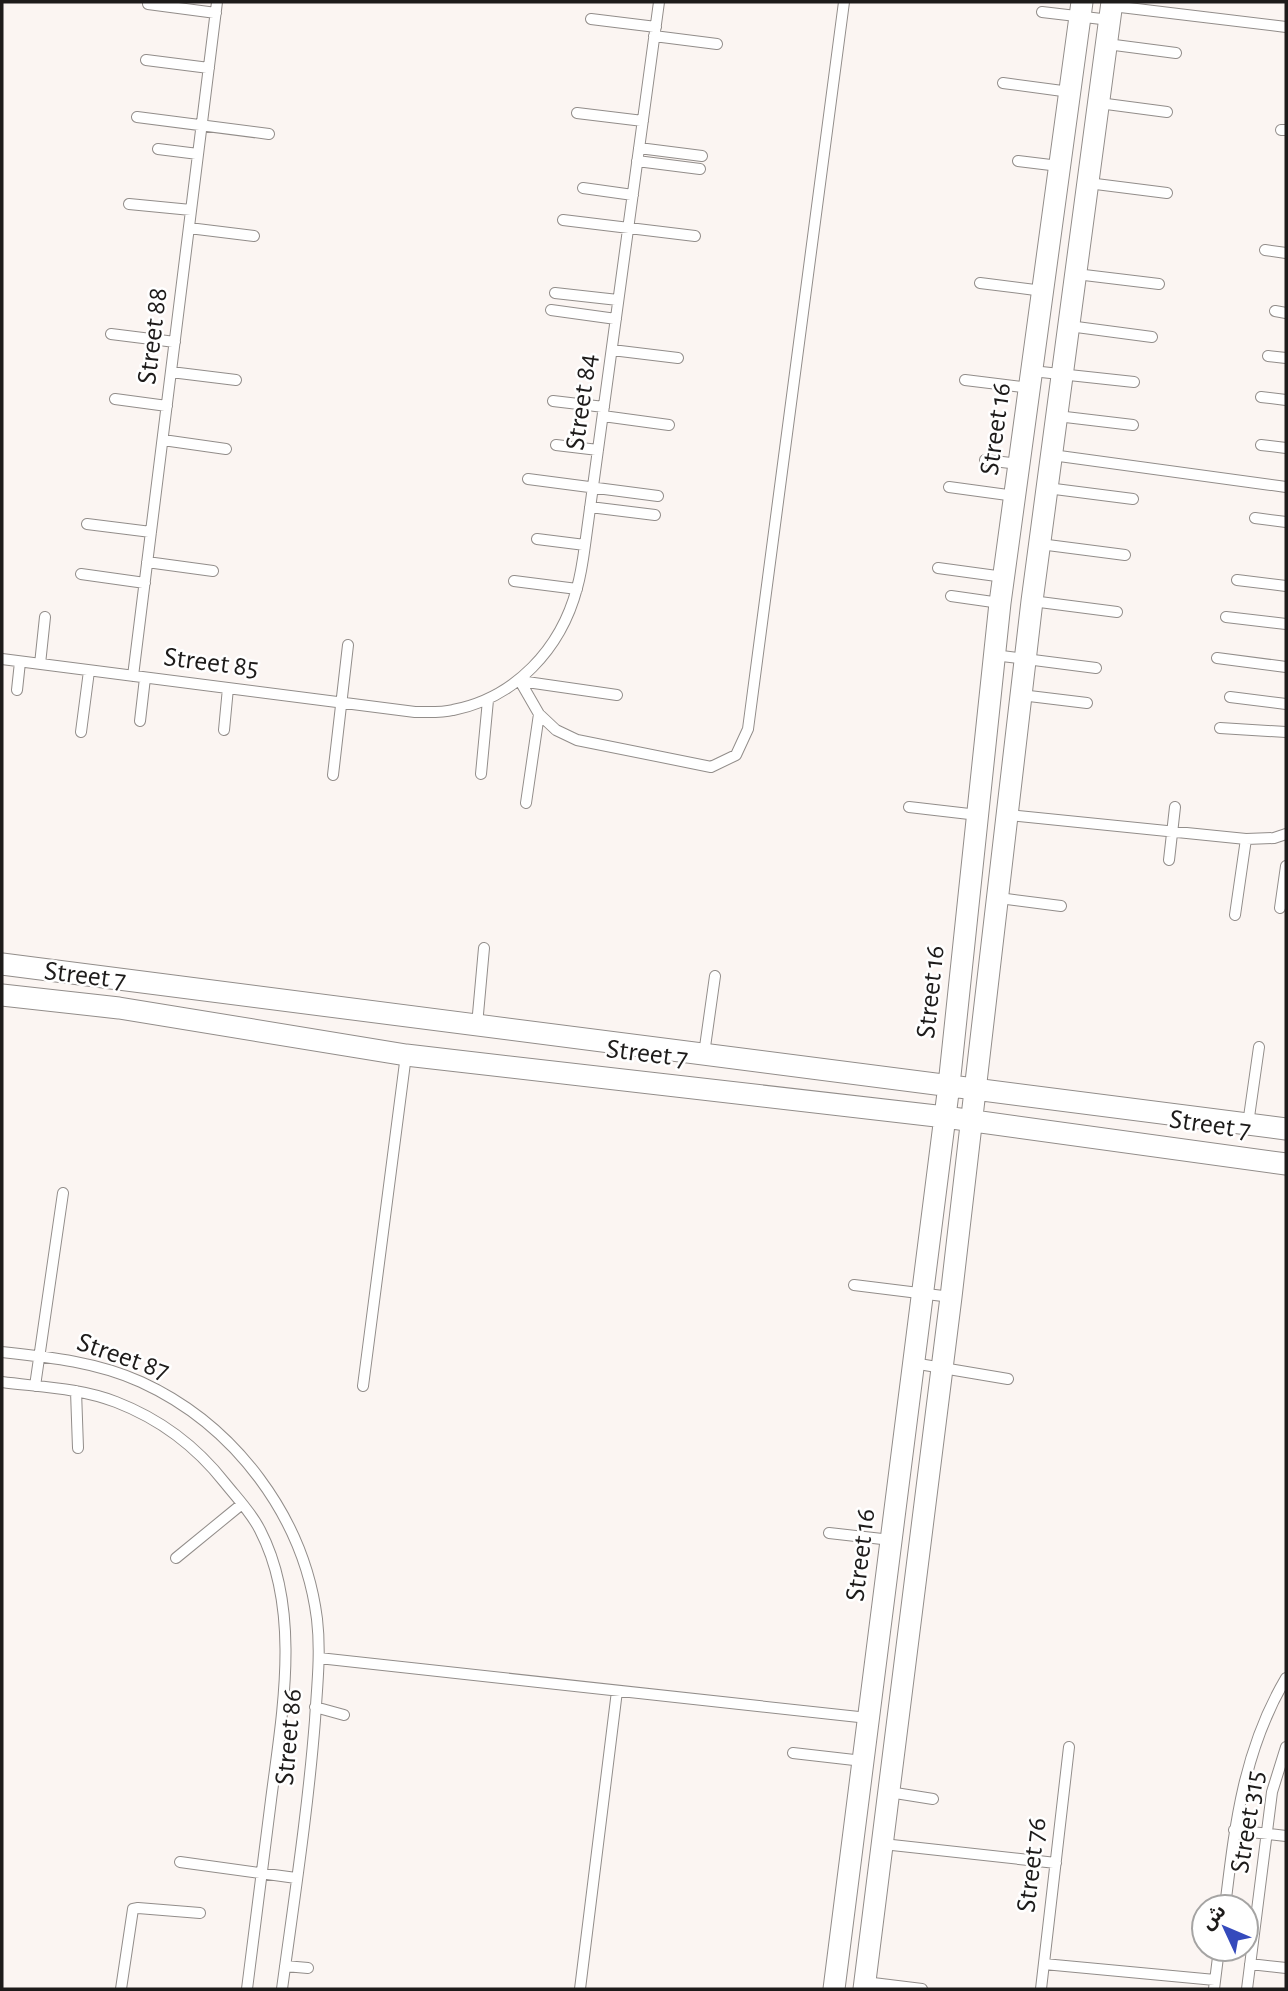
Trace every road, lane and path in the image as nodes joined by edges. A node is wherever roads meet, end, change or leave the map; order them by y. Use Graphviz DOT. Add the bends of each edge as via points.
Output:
graph roads {
  1 [pos="659,2"];
  2 [pos="844,2"];
  3 [pos="148,5"];
  4 [pos="217,8"];
  5 [pos="1081,9"];
  6 [pos="1111,9"];
  7 [pos="1042,12"];
  8 [pos="591,19"];
  9 [pos="1286,27"];
  10 [pos="655,32"];
  11 [pos="717,44"];
  12 [pos="1107,44"];
  13 [pos="1176,53"];
  14 [pos="146,60"];
  15 [pos="209,68"];
  16 [pos="1003,83"];
  17 [pos="1070,92"];
  18 [pos="1099,103"];
  19 [pos="1167,112"];
  20 [pos="576,113"];
  21 [pos="136,117"];
  22 [pos="643,121"];
  23 [pos="202,126"];
  24 [pos="269,134"];
  25 [pos="639,148"];
  26 [pos="158,149"];
  27 [pos="198,154"];
  28 [pos="702,156"];
  29 [pos="1018,161"];
  30 [pos="637,162"];
  31 [pos="1059,166"];
  32 [pos="700,169"];
  33 [pos="1088,183"];
  34 [pos="583,188"];
  35 [pos="1167,193"];
  36 [pos="633,195"];
  37 [pos="129,204"];
  38 [pos="191,211"];
  39 [pos="563,219"];
  40 [pos="189,228"];
  41 [pos="628,228"];
  42 [pos="254,236"];
  43 [pos="695,236"];
  44 [pos="1265,250"];
  45 [pos="1286,253"];
  46 [pos="1076,274"];
  47 [pos="980,284"];
  48 [pos="1159,284"];
  49 [pos="1043,291"];
  50 [pos="555,293"];
  51 [pos="618,300"];
  52 [pos="551,310"];
  53 [pos="616,319"];
  54 [pos="1069,326"];
  55 [pos="111,334"];
  56 [pos="1152,337"];
  57 [pos="175,342"];
  58 [pos="612,350"];
  59 [pos="1268,356"];
  60 [pos="678,358"];
  61 [pos="1286,358"];
  62 [pos="171,372"];
  63 [pos="1063,374"];
  64 [pos="1031,379"];
  65 [pos="236,380"];
  66 [pos="965,380"];
  67 [pos="1134,382"];
  68 [pos="1261,397"];
  69 [pos="115,400"];
  70 [pos="1286,400"];
  71 [pos="553,401"];
  72 [pos="167,406"];
  73 [pos="603,412"];
  74 [pos="1057,415"];
  75 [pos="669,425"];
  76 [pos="1133,425"];
  77 [pos="163,440"];
  78 [pos="556,445"];
  79 [pos="1261,445"];
  80 [pos="1286,448"];
  81 [pos="226,449"];
  82 [pos="598,450"];
  83 [pos="1052,455"];
  84 [pos="985,460"];
  85 [pos="1019,464"];
  86 [pos="528,480"];
  87 [pos="949,487"];
  88 [pos="1286,487"];
  89 [pos="593,488"];
  90 [pos="1048,488"];
  91 [pos="658,496"];
  92 [pos="1015,496"];
  93 [pos="1133,499"];
  94 [pos="590,507"];
  95 [pos="655,515"];
  96 [pos="1255,518"];
  97 [pos="1286,522"];
  98 [pos="87,524"];
  99 [pos="151,532"];
  100 [pos="537,539"];
  101 [pos="1040,544"];
  102 [pos="585,545"];
  103 [pos="1125,555"];
  104 [pos="147,562"];
  105 [pos="938,568"];
  106 [pos="213,571"];
  107 [pos="81,575"];
  108 [pos="1004,577"];
  109 [pos="1237,580"];
  110 [pos="514,581"];
  111 [pos="145,583"];
  112 [pos="1286,586"];
  113 [pos="577,589"];
  114 [pos="951,596"];
  115 [pos="1032,601"];
  116 [pos="1000,603"];
  117 [pos="1117,612"];
  118 [pos="45,617"];
  119 [pos="1226,617"];
  120 [pos="1286,624"];
  121 [pos="348,646"];
  122 [pos="994,655"];
  123 [pos="1217,658"];
  124 [pos="2,659"];
  125 [pos="1025,659"];
  126 [pos="20,662"];
  127 [pos="40,664"];
  128 [pos="1286,667"];
  129 [pos="1096,668"];
  130 [pos="89,671"];
  131 [pos="139,677"];
  132 [pos="520,681"];
  133 [pos="228,688"];
  134 [pos="17,690"];
  135 [pos="617,695"];
  136 [pos="1021,695"];
  137 [pos="1230,697"];
  138 [pos="488,699"];
  139 [pos="341,703"];
  140 [pos="1087,703"];
  141 [pos="1286,704"];
  142 [pos="415,712"];
  143 [pos="539,714"];
  144 [pos="140,721"];
  145 [pos="1220,728"];
  146 [pos="224,730"];
  147 [pos="81,732"];
  148 [pos="1286,732"];
  149 [pos="481,774"];
  150 [pos="333,775"];
  151 [pos="526,803"];
  152 [pos="909,807"];
  153 [pos="1175,807"];
  154 [pos="978,816"];
  155 [pos="1008,816"];
  156 [pos="1173,831"];
  157 [pos="1286,834"];
  158 [pos="1246,839"];
  159 [pos="1169,860"];
  160 [pos="1286,866"];
  161 [pos="999,898"];
  162 [pos="1061,906"];
  163 [pos="1280,908"];
  164 [pos="1235,915"];
  165 [pos="967,929"];
  166 [pos="995,933"];
  167 [pos="484,948"];
  168 [pos="2,964"];
  169 [pos="715,976"];
  170 [pos="2,995"];
  171 [pos="477,1025"];
  172 [pos="1259,1047"];
  173 [pos="704,1054"];
  174 [pos="406,1055"];
  175 [pos="949,1085"];
  176 [pos="976,1089"];
  177 [pos="944,1117"];
  178 [pos="972,1121"];
  179 [pos="1248,1124"];
  180 [pos="1286,1129"];
  181 [pos="1286,1164"];
  182 [pos="63,1193"];
  183 [pos="854,1284"];
  184 [pos="922,1294"];
  185 [pos="951,1297"];
  186 [pos="2,1352"];
  187 [pos="40,1356"];
  188 [pos="913,1363"];
  189 [pos="943,1368"];
  190 [pos="1008,1379"];
  191 [pos="2,1382"];
  192 [pos="35,1386"];
  193 [pos="363,1386"];
  194 [pos="76,1391"];
  195 [pos="78,1448"];
  196 [pos="272,1496"];
  197 [pos="242,1504"];
  198 [pos="250,1514"];
  199 [pos="829,1533"];
  200 [pos="891,1540"];
  201 [pos="176,1558"];
  202 [pos="877,1652"];
  203 [pos="906,1654"];
  204 [pos="319,1658"];
  205 [pos="1286,1678"];
  206 [pos="617,1691"];
  207 [pos="316,1707"];
  208 [pos="344,1714"];
  209 [pos="868,1718"];
  210 [pos="1069,1747"];
  211 [pos="1286,1747"];
  212 [pos="793,1753"];
  213 [pos="863,1761"];
  214 [pos="1282,1775"];
  215 [pos="889,1792"];
  216 [pos="933,1799"];
  217 [pos="1234,1830"];
  218 [pos="1267,1834"];
  219 [pos="1286,1836"];
  220 [pos="883,1844"];
  221 [pos="180,1862"];
  222 [pos="1056,1863"];
  223 [pos="261,1873"];
  224 [pos="296,1878"];
  225 [pos="1227,1893"];
  226 [pos="200,1913"];
  227 [pos="1217,1963"];
  228 [pos="1044,1964"];
  229 [pos="1250,1964"];
  230 [pos="285,1966"];
  231 [pos="307,1968"];
  232 [pos="1286,1968"];
  233 [pos="865,1985"];
  234 [pos="1215,1985"];
  235 [pos="121,1989"];
  236 [pos="247,1989"];
  237 [pos="282,1989"];
  238 [pos="580,1989"];
  239 [pos="834,1989"];
  240 [pos="922,1989"];
  241 [pos="1041,1989"];
  242 [pos="1247,1989"];
  1 -- 10 [label="lane, Street 84"];
  2 -- 143 [label="lane" via="748,729 736,755 711,766 577,740 556,730"];
  3 -- 4 [label="lane"];
  4 -- 15 [label="lane, Street 88"];
  5 -- 6 [label="lane"];
  5 -- 7 [label="lane"];
  5 -- 17 [label="street, Street 16"];
  6 -- 9 [label="lane"];
  6 -- 12 [label="street, Street 16"];
  8 -- 10 [label="lane"];
  10 -- 11 [label="lane"];
  10 -- 22 [label="lane, Street 84"];
  12 -- 13 [label="lane"];
  12 -- 18 [label="street, Street 16"];
  14 -- 15 [label="lane"];
  15 -- 23 [label="lane, Street 88"];
  16 -- 17 [label="lane"];
  17 -- 31 [label="street, Street 16"];
  18 -- 19 [label="lane"];
  18 -- 33 [label="street, Street 16"];
  20 -- 22 [label="lane"];
  21 -- 23 [label="lane"];
  22 -- 25 [label="lane, Street 84"];
  23 -- 24 [label="lane"];
  23 -- 27 [label="lane, Street 88"];
  25 -- 28 [label="lane"];
  25 -- 30 [label="lane, Street 84"];
  26 -- 27 [label="lane"];
  27 -- 38 [label="lane, Street 88"];
  29 -- 31 [label="lane"];
  30 -- 32 [label="lane"];
  30 -- 36 [label="lane, Street 84"];
  31 -- 49 [label="street, Street 16"];
  33 -- 35 [label="lane"];
  33 -- 46 [label="street, Street 16"];
  34 -- 36 [label="lane"];
  36 -- 41 [label="lane, Street 84"];
  37 -- 38 [label="lane"];
  38 -- 40 [label="lane, Street 88"];
  39 -- 41 [label="lane"];
  40 -- 42 [label="lane"];
  40 -- 57 [label="lane, Street 88"];
  41 -- 43 [label="lane"];
  41 -- 51 [label="lane, Street 84"];
  44 -- 45 [label="lane"];
  46 -- 48 [label="lane"];
  46 -- 54 [label="street, Street 16"];
  47 -- 49 [label="lane"];
  49 -- 64 [label="street, Street 16"];
  50 -- 51 [label="lane"];
  51 -- 53 [label="lane, Street 84"];
  52 -- 53 [label="lane"];
  53 -- 58 [label="lane, Street 84"];
  54 -- 56 [label="lane"];
  54 -- 63 [label="street, Street 16"];
  55 -- 57 [label="lane"];
  57 -- 62 [label="lane, Street 88"];
  58 -- 60 [label="lane"];
  58 -- 73 [label="lane, Street 84"];
  59 -- 61 [label="lane"];
  62 -- 65 [label="lane"];
  62 -- 72 [label="lane, Street 88"];
  63 -- 64 [label="lane"];
  63 -- 67 [label="lane"];
  63 -- 74 [label="street, Street 16"];
  64 -- 66 [label="lane"];
  64 -- 85 [label="street, Street 16"];
  68 -- 70 [label="lane"];
  69 -- 72 [label="lane"];
  71 -- 73 [label="lane"];
  72 -- 77 [label="lane, Street 88"];
  73 -- 75 [label="lane"];
  73 -- 82 [label="lane, Street 84"];
  74 -- 76 [label="lane"];
  74 -- 83 [label="street, Street 16"];
  77 -- 81 [label="lane"];
  77 -- 99 [label="lane, Street 88"];
  78 -- 82 [label="lane"];
  79 -- 80 [label="lane"];
  82 -- 89 [label="lane, Street 84"];
  83 -- 88 [label="lane"];
  83 -- 90 [label="street, Street 16"];
  84 -- 85 [label="lane"];
  85 -- 92 [label="street, Street 16"];
  86 -- 89 [label="lane"];
  87 -- 92 [label="lane"];
  89 -- 91 [label="lane"];
  89 -- 94 [label="lane, Street 84"];
  90 -- 93 [label="lane"];
  90 -- 101 [label="street, Street 16"];
  92 -- 108 [label="street, Street 16"];
  94 -- 95 [label="lane"];
  94 -- 102 [label="lane, Street 84"];
  96 -- 97 [label="lane"];
  98 -- 99 [label="lane"];
  99 -- 104 [label="lane, Street 88"];
  100 -- 102 [label="lane"];
  101 -- 103 [label="lane"];
  101 -- 115 [label="street, Street 16"];
  102 -- 113 [label="lane, Street 84"];
  104 -- 106 [label="lane"];
  104 -- 111 [label="lane, Street 88"];
  105 -- 108 [label="lane"];
  107 -- 111 [label="lane"];
  108 -- 116 [label="street, Street 16"];
  109 -- 112 [label="lane"];
  110 -- 113 [label="lane"];
  111 -- 131 [label="lane, Street 88"];
  113 -- 132 [label="lane, Street 84" via="548,652"];
  114 -- 116 [label="lane"];
  115 -- 117 [label="lane"];
  115 -- 125 [label="street, Street 16"];
  116 -- 122 [label="street, Street 16"];
  118 -- 127 [label="lane"];
  119 -- 120 [label="lane"];
  121 -- 139 [label="lane"];
  122 -- 125 [label="lane"];
  122 -- 154 [label="street, Street 16"];
  123 -- 128 [label="lane"];
  124 -- 126 [label="lane, Street 85"];
  125 -- 129 [label="lane"];
  125 -- 136 [label="street, Street 16"];
  126 -- 127 [label="lane, Street 85"];
  126 -- 134 [label="lane"];
  127 -- 130 [label="lane, Street 85"];
  130 -- 131 [label="lane, Street 85"];
  130 -- 147 [label="lane"];
  131 -- 133 [label="lane, Street 85"];
  131 -- 144 [label="lane, Street 88"];
  132 -- 135 [label="lane"];
  132 -- 138 [label="lane, Street 84"];
  132 -- 143 [label="lane"];
  133 -- 139 [label="lane, Street 85"];
  133 -- 146 [label="lane"];
  136 -- 140 [label="lane"];
  136 -- 155 [label="street, Street 16"];
  137 -- 141 [label="lane"];
  138 -- 142 [label="lane, Street 84" via="452,710"];
  138 -- 149 [label="lane"];
  139 -- 142 [label="lane, Street 85"];
  139 -- 150 [label="lane"];
  143 -- 151 [label="lane"];
  145 -- 148 [label="lane"];
  152 -- 154 [label="lane"];
  153 -- 156 [label="lane"];
  154 -- 165 [label="street, Street 16"];
  155 -- 156 [label="lane"];
  155 -- 161 [label="street, Street 16"];
  156 -- 158 [label="lane"];
  156 -- 159 [label="lane"];
  157 -- 158 [label="lane"];
  158 -- 164 [label="lane"];
  160 -- 163 [label="lane"];
  161 -- 162 [label="lane"];
  161 -- 166 [label="street, Street 16"];
  165 -- 166 [label="street"];
  165 -- 175 [label="street, Street 16"];
  166 -- 176 [label="street, Street 16"];
  167 -- 171 [label="lane"];
  168 -- 171 [label="street, Street 7"];
  169 -- 173 [label="lane"];
  170 -- 174 [label="street, Street 7" via="120,1008"];
  171 -- 173 [label="street, Street 7"];
  172 -- 179 [label="lane"];
  173 -- 175 [label="street, Street 7"];
  174 -- 177 [label="street, Street 7"];
  174 -- 193 [label="lane"];
  175 -- 176 [label="street, Street 7"];
  175 -- 177 [label="street, Street 16"];
  176 -- 178 [label="street, Street 16"];
  176 -- 179 [label="street, Street 7"];
  177 -- 178 [label="street, Street 7"];
  177 -- 184 [label="street, Street 16"];
  178 -- 181 [label="street, Street 7"];
  178 -- 185 [label="street, Street 16"];
  179 -- 180 [label="street, Street 7"];
  182 -- 187 [label="lane"];
  183 -- 184 [label="lane"];
  184 -- 185 [label="lane"];
  184 -- 188 [label="street, Street 16"];
  185 -- 189 [label="street, Street 16"];
  186 -- 187 [label="lane, Street 87"];
  187 -- 192 [label="lane"];
  187 -- 196 [label="lane, Street 87" via="98,1367 140,1381 179,1402 246,1460"];
  188 -- 189 [label="lane"];
  188 -- 200 [label="street, Street 16"];
  189 -- 190 [label="lane"];
  189 -- 203 [label="street, Street 16"];
  191 -- 192 [label="lane, Street 87"];
  192 -- 194 [label="lane, Street 87"];
  194 -- 195 [label="lane"];
  194 -- 197 [label="lane, Street 87" via="115,1402 181,1438 208,1461"];
  196 -- 204 [label="lane, Street 86" via="308,1576"];
  197 -- 198 [label="lane, Street 87"];
  197 -- 201 [label="lane"];
  198 -- 223 [label="lane, Street 86" via="274,1569 285,1649"];
  199 -- 200 [label="lane"];
  200 -- 202 [label="street, Street 16"];
  202 -- 203 [label="street"];
  202 -- 209 [label="street, Street 16"];
  203 -- 215 [label="street, Street 16"];
  204 -- 206 [label="lane"];
  204 -- 207 [label="lane, Street 86"];
  205 -- 217 [label="lane, Street 315" via="1253,1748"];
  206 -- 209 [label="lane"];
  206 -- 238 [label="lane"];
  207 -- 208 [label="lane"];
  207 -- 224 [label="lane, Street 86"];
  209 -- 213 [label="street, Street 16"];
  210 -- 222 [label="lane, Street 76"];
  211 -- 214 [label="lane, Street 315"];
  212 -- 213 [label="lane"];
  213 -- 239 [label="street, Street 16"];
  214 -- 218 [label="lane, Street 315" via="1272,1793"];
  215 -- 216 [label="lane"];
  215 -- 220 [label="street, Street 16"];
  217 -- 218 [label="lane"];
  217 -- 225 [label="lane, Street 315"];
  218 -- 219 [label="lane"];
  218 -- 229 [label="lane, Street 315"];
  220 -- 222 [label="lane"];
  220 -- 233 [label="street, Street 16"];
  221 -- 223 [label="lane"];
  222 -- 228 [label="lane, Street 76"];
  223 -- 224 [label="lane"];
  223 -- 236 [label="lane, Street 86"];
  224 -- 230 [label="lane, Street 86"];
  226 -- 235 [label="lane" via="133,1909"];
  227 -- 234 [label="lane"];
  228 -- 234 [label="lane"];
  228 -- 241 [label="lane, Street 76"];
  229 -- 232 [label="lane"];
  229 -- 242 [label="lane, Street 315"];
  230 -- 231 [label="lane"];
  230 -- 237 [label="lane, Street 86"];
  233 -- 240 [label="lane"];
}
